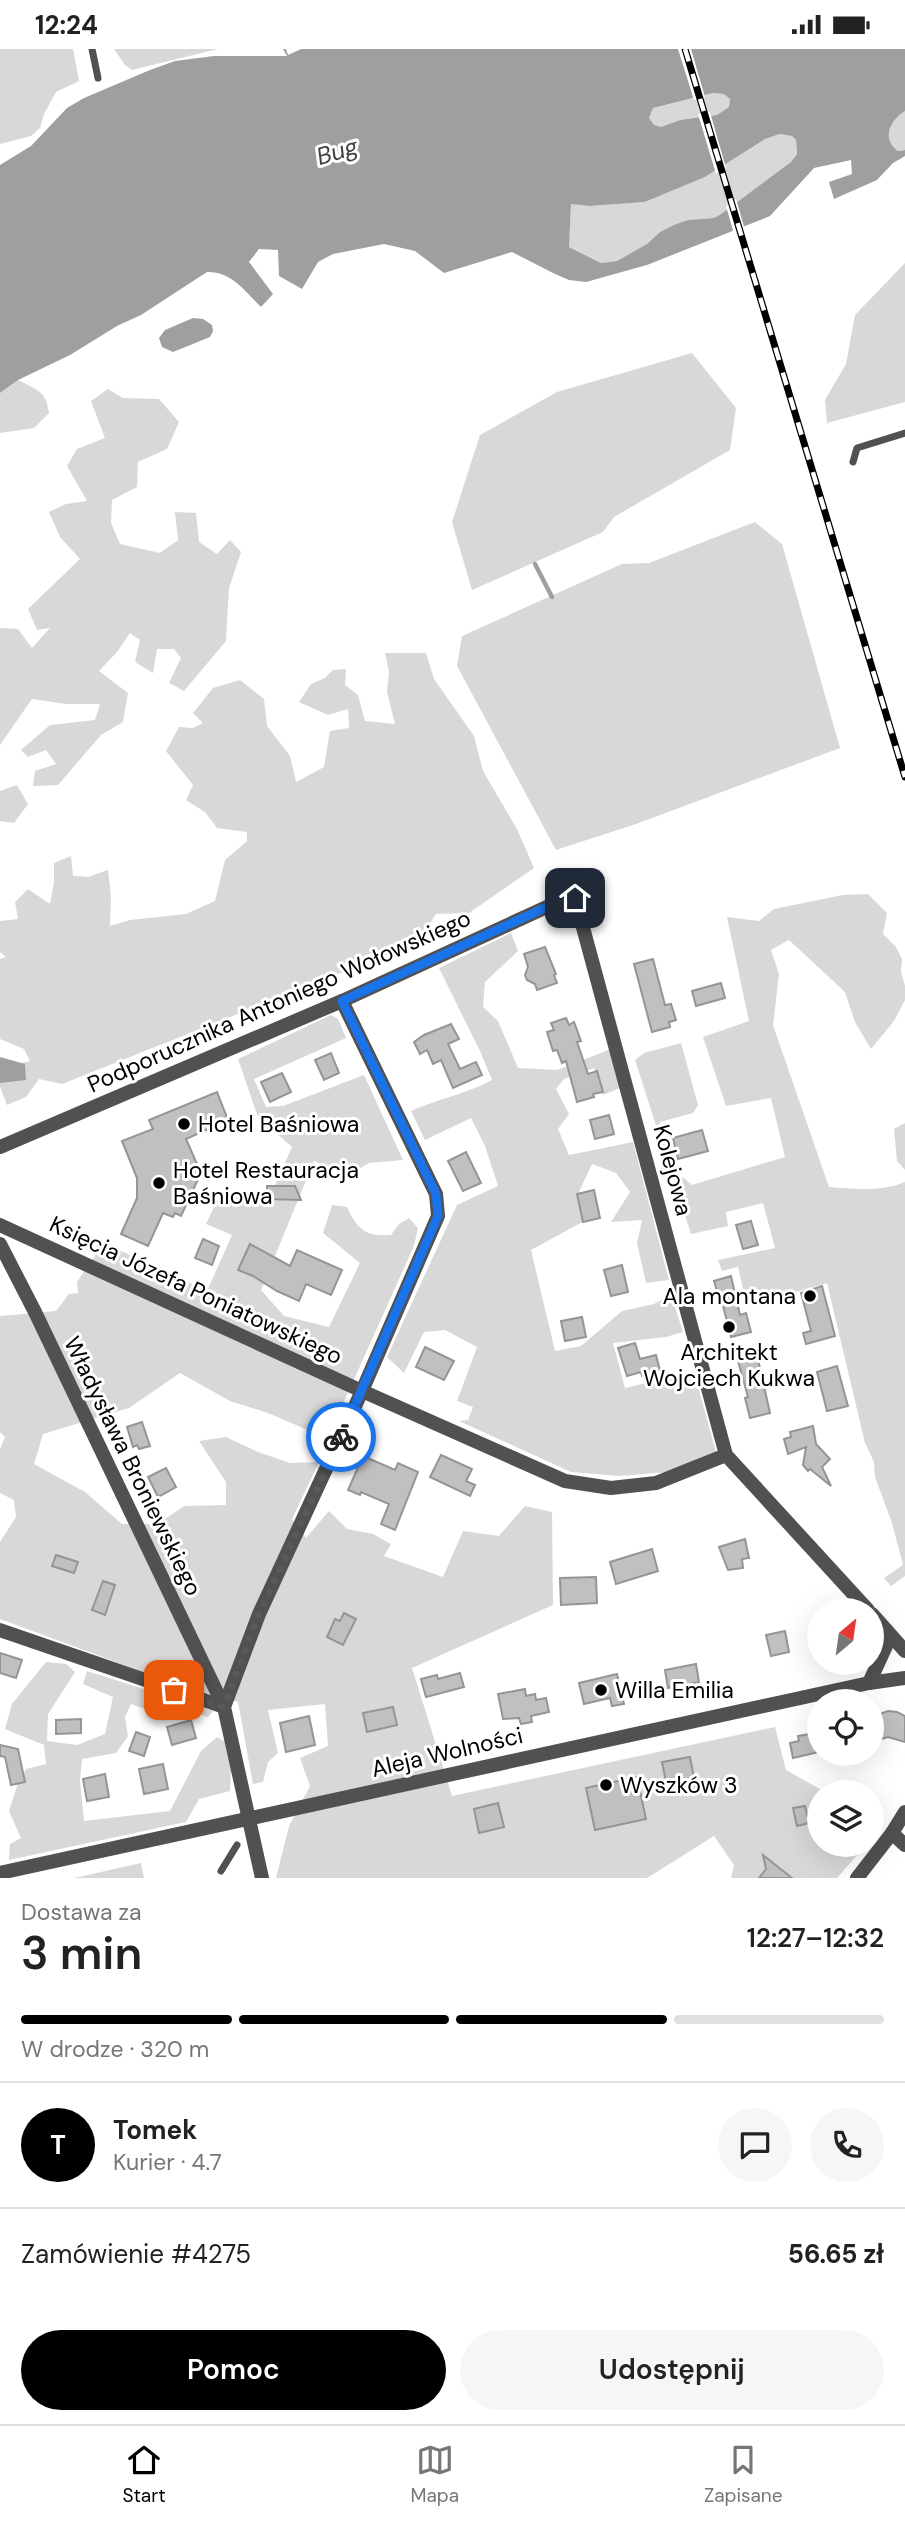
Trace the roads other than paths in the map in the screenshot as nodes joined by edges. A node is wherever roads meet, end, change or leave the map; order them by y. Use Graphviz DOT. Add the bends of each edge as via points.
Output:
graph roads {
  1 [pos="92,49"];
  2 [pos="98,78"];
  3 [pos="905,433"];
  4 [pos="853,462"];
  5 [pos="575,898"];
  6 [pos="342,1001"];
  7 [pos="0,1147"];
  8 [pos="0,1225"];
  9 [pos="0,1244"];
  10 [pos="362,1391"];
  11 [pos="726,1455"];
  12 [pos="857,1598"];
  13 [pos="884,1628"];
  14 [pos="0,1630"];
  15 [pos="886,1630"];
  16 [pos="905,1651"];
  17 [pos="905,1678"];
  18 [pos="869,1683"];
  19 [pos="224,1707"];
  20 [pos="905,1812"];
  21 [pos="250,1820"];
  22 [pos="892,1833"];
  23 [pos="905,1845"];
  24 [pos="237,1846"];
  25 [pos="222,1871"];
  26 [pos="0,1873"];
  27 [pos="262,1878"];
  28 [pos="857,1878"];
  1 -- 2 [label="lane"];
  3 -- 4 [label="lane" via="857,448"];
  5 -- 6 [label="street, Podporucznika Antoniego Wołowskiego"];
  5 -- 11 [label="street, Kolejowa"];
  6 -- 7 [label="street, Podporucznika Antoniego Wołowskiego"];
  6 -- 10 [label="street" via="436,1194 438,1216"];
  8 -- 10 [label="street, Księcia Józefa Poniatowskiego"];
  9 -- 19 [label="street, Władysława Broniewskiego"];
  10 -- 11 [label="street, Księcia Józefa Poniatowskiego" via="565,1481 611,1487 656,1483"];
  10 -- 19 [label="street" via="259,1614"];
  11 -- 12 [label="street"];
  13 -- 15 [label="street"];
  14 -- 19 [label="street"];
  15 -- 16 [label="street"];
  15 -- 18 [label="street" via="886,1646"];
  17 -- 18 [label="street, Aleja Wolności"];
  18 -- 21 [label="street, Aleja Wolności"];
  19 -- 21 [label="street, Władysława Broniewskiego"];
  20 -- 22 [label="street"];
  21 -- 26 [label="street, Aleja Wolności"];
  21 -- 27 [label="street, Władysława Broniewskiego"];
  22 -- 23 [label="street"];
  22 -- 28 [label="street"];
  24 -- 25 [label="lane"];
}
